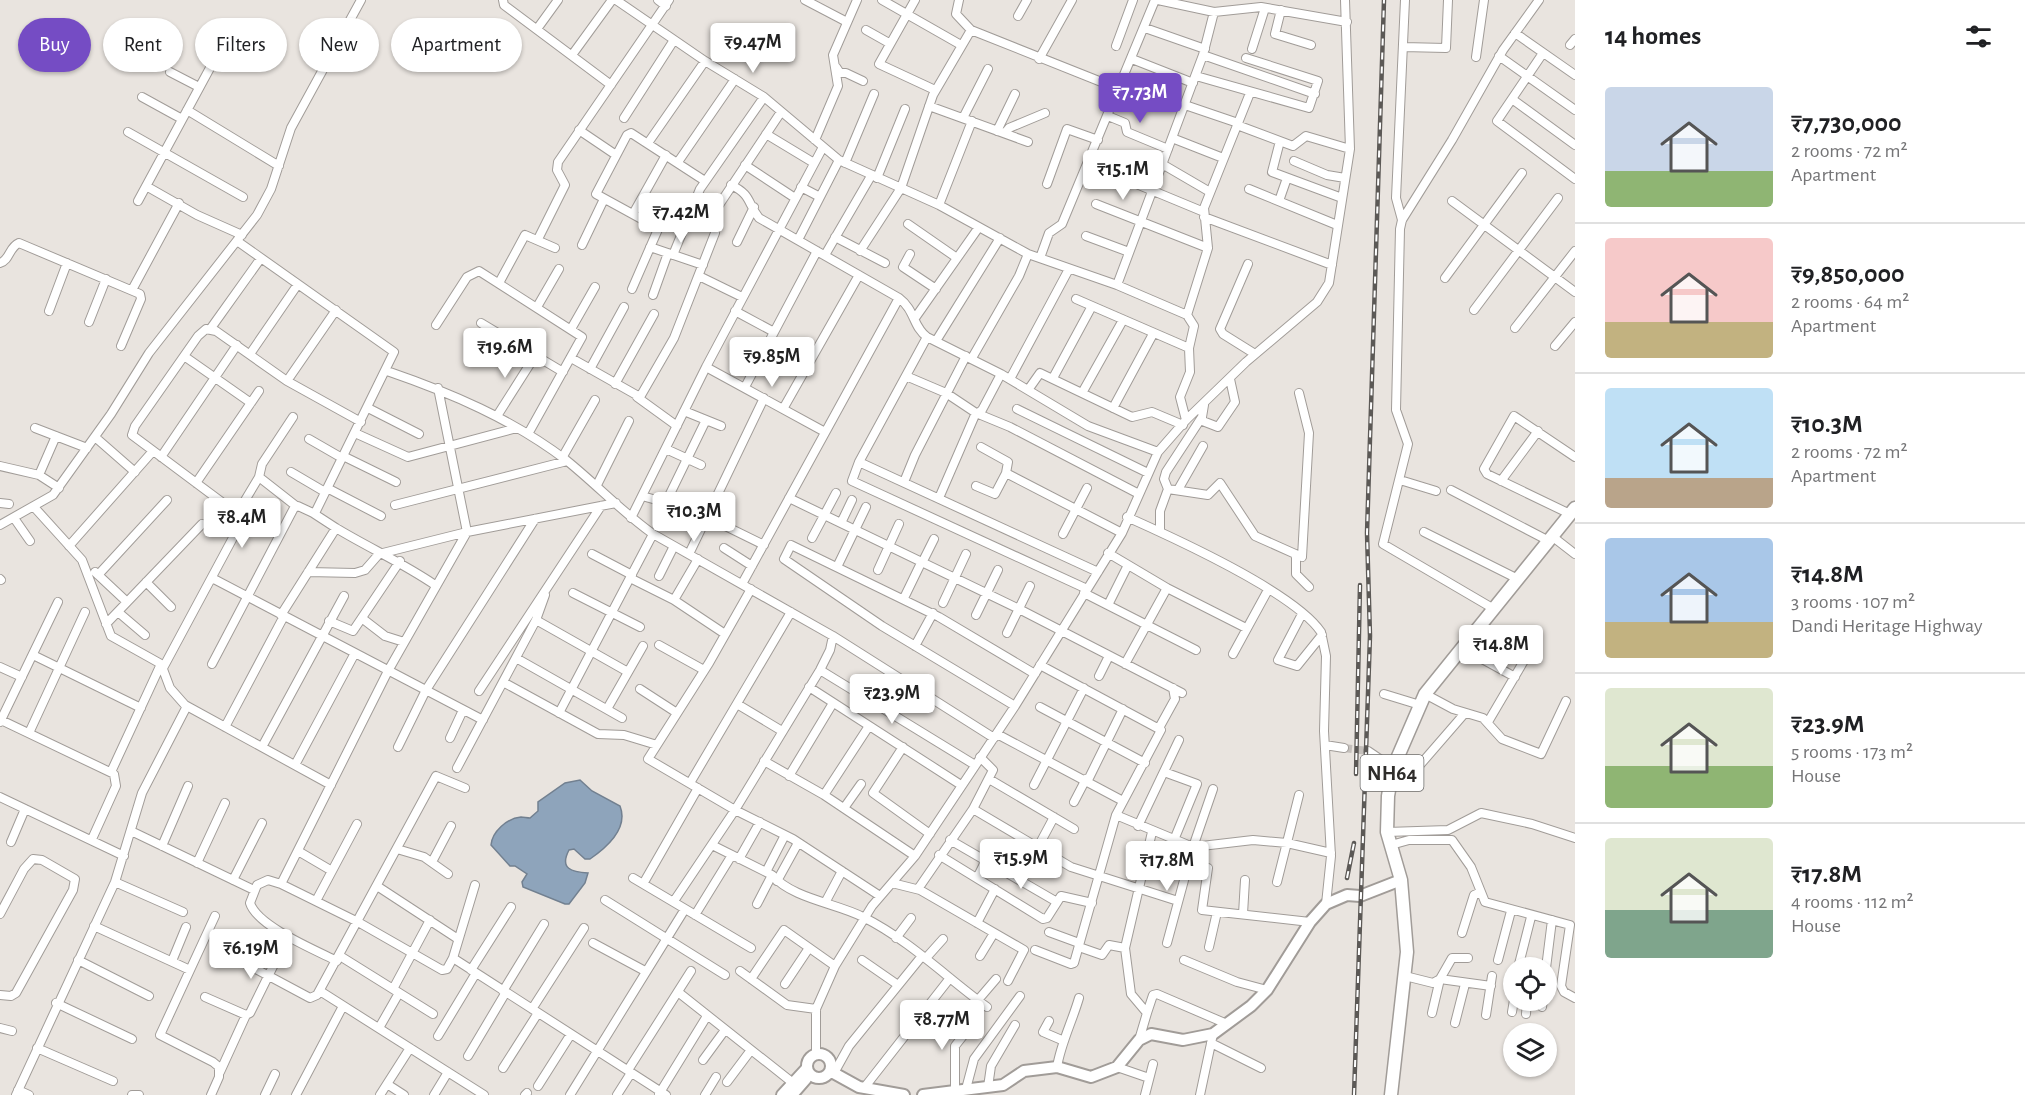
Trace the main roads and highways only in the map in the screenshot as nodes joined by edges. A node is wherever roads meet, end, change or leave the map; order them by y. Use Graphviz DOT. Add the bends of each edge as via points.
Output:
graph roads {
  1 [pos="1573,512"];
  2 [pos="1401,880"];
  3 [pos="809,1071"];
  4 [pos="832,1072"];
  5 [pos="955,1091"];
  6 [pos="782,1095"];
  7 [pos="792,1095"];
  8 [pos="904,1095"];
  9 [pos="923,1095"];
  10 [pos="1391,1095"];
  1 -- 2 [label="highway, NH64" via="1423,699 1393,768 1388,796 1387,832"];
  2 -- 5 [label="main road" via="1326,904 1310,922 1267,990 1212,1038 1183,1040 1151,1035 1139,1041 1117,1067 1091,1077 1057,1067 1024,1071 1003,1085"];
  2 -- 10 [label="highway, NH64" via="1407,952"];
  3 -- 4 [label="main road" via="821,1078"];
  3 -- 4 [label="main road" via="808,1061 816,1055 827,1058"];
  3 -- 6 [label="main road"];
  3 -- 7 [label="main road"];
  4 -- 8 [label="main road" via="864,1088"];
  5 -- 9 [label="main road"];
}
